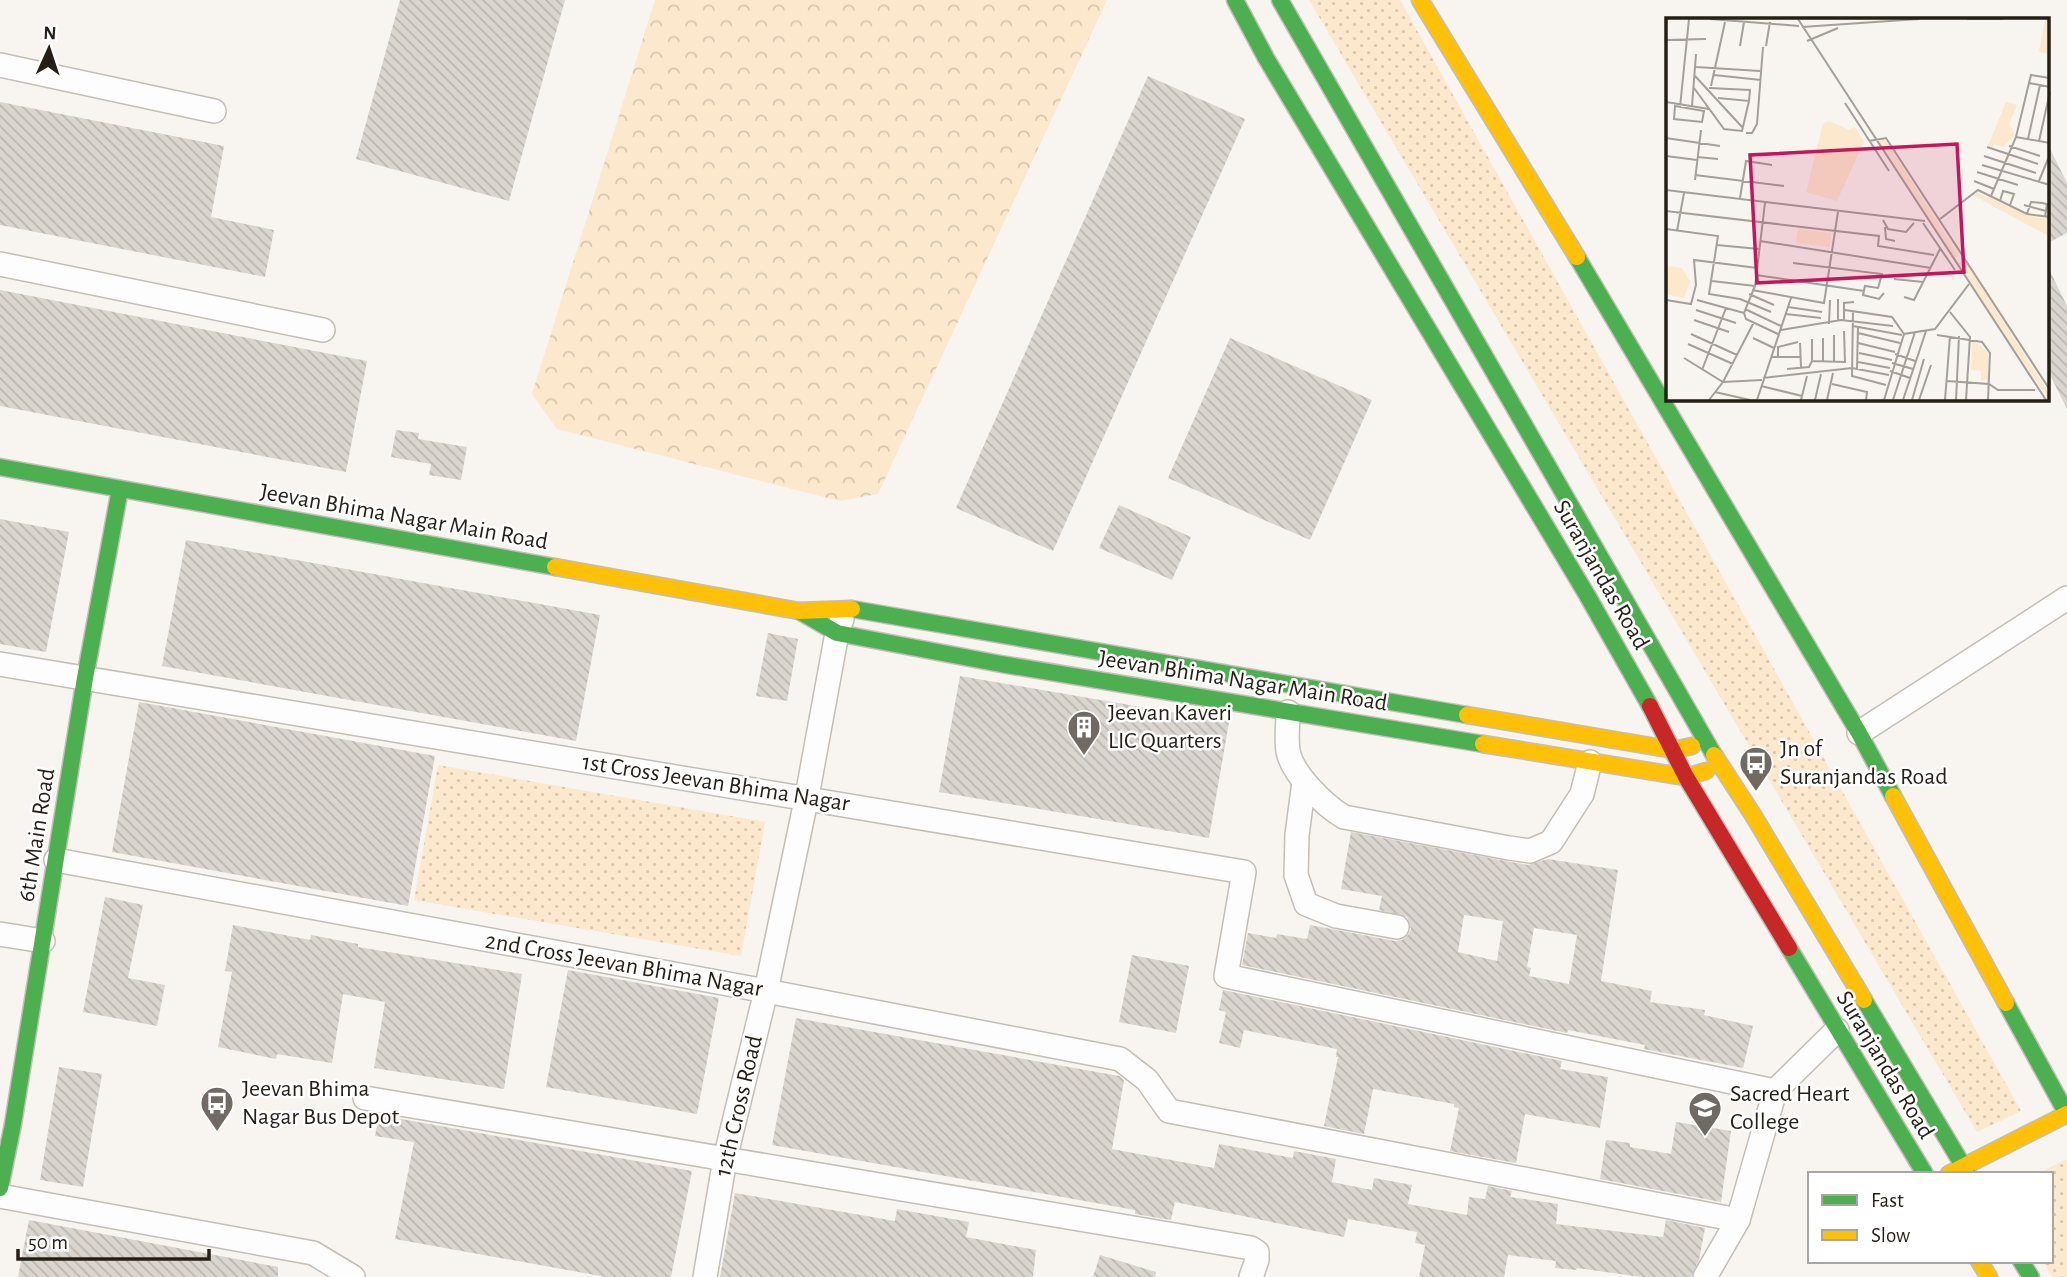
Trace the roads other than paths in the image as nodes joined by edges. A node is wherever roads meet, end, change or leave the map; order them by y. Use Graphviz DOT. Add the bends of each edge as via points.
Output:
graph roads {
  1 [pos="1235,0"];
  2 [pos="1280,0"];
  3 [pos="1420,0"];
  4 [pos="0,65"];
  5 [pos="214,111"];
  6 [pos="0,264"];
  7 [pos="323,330"];
  8 [pos="0,467"];
  9 [pos="120,489"];
  10 [pos="2067,598"];
  11 [pos="846,608"];
  12 [pos="799,611"];
  13 [pos="836,633"];
  14 [pos="0,664"];
  15 [pos="85,678"];
  16 [pos="1288,712"];
  17 [pos="1859,733"];
  18 [pos="1707,743"];
  19 [pos="1674,750"];
  20 [pos="1590,762"];
  21 [pos="1721,767"];
  22 [pos="1686,777"];
  23 [pos="1304,782"];
  24 [pos="807,796"];
  25 [pos="56,860"];
  26 [pos="1397,927"];
  27 [pos="0,934"];
  28 [pos="43,941"];
  29 [pos="765,991"];
  30 [pos="1837,1030"];
  31 [pos="1775,1091"];
  32 [pos="365,1098"];
  33 [pos="2067,1114"];
  34 [pos="6,1123"];
  35 [pos="725,1158"];
  36 [pos="1966,1170"];
  37 [pos="1924,1172"];
  38 [pos="0,1188"];
  39 [pos="0,1196"];
  40 [pos="1738,1220"];
  41 [pos="353,1277"];
  42 [pos="705,1277"];
  43 [pos="1251,1277"];
  44 [pos="1705,1277"];
  1 -- 19 [label="main road, Suranjandas Road"];
  2 -- 18 [label="main road, Suranjandas Road"];
  3 -- 17 [label="main road"];
  4 -- 5 [label="street"];
  6 -- 7 [label="street"];
  8 -- 9 [label="main road, Jeevan Bhima Nagar Main Road"];
  9 -- 12 [label="main road, Jeevan Bhima Nagar Main Road"];
  9 -- 15 [label="main road, 6th Main Road"];
  10 -- 17 [label="street"];
  11 -- 12 [label="main road, Jeevan Bhima Nagar Main Road"];
  11 -- 13 [label="street, 12th Cross Road"];
  11 -- 19 [label="main road, Jeevan Bhima Nagar Main Road"];
  12 -- 13 [label="main road, Jeevan Bhima Nagar Main Road"];
  13 -- 16 [label="main road, Jeevan Bhima Nagar Main Road"];
  13 -- 24 [label="street, 12th Cross Road"];
  14 -- 15 [label="street, 1st Cross Jeevan Bhima Nagar"];
  15 -- 24 [label="street, 1st Cross Jeevan Bhima Nagar"];
  15 -- 25 [label="main road, 6th Main Road"];
  16 -- 20 [label="main road, Jeevan Bhima Nagar Main Road"];
  16 -- 23 [label="street" via="1288,752"];
  17 -- 33 [label="main road"];
  18 -- 19 [label="main road"];
  18 -- 21 [label="main road, Suranjandas Road"];
  19 -- 22 [label="main road, Suranjandas Road"];
  20 -- 22 [label="main road, Jeevan Bhima Nagar Main Road"];
  20 -- 23 [label="street" via="1582,794 1551,842 1530,851 1344,817"];
  21 -- 22 [label="main road"];
  21 -- 36 [label="main road, Suranjandas Road"];
  22 -- 30 [label="main road, Suranjandas Road"];
  23 -- 26 [label="street" via="1296,875 1306,904 1336,916"];
  24 -- 29 [label="street, 12th Cross Road"];
  24 -- 31 [label="street, 1st Cross Jeevan Bhima Nagar" via="1244,872 1226,975"];
  25 -- 28 [label="main road, 6th Main Road"];
  25 -- 29 [label="street, 2nd Cross Jeevan Bhima Nagar"];
  27 -- 28 [label="street"];
  28 -- 34 [label="main road, 6th Main Road"];
  29 -- 35 [label="street, 12th Cross Road"];
  29 -- 40 [label="street, 2nd Cross Jeevan Bhima Nagar" via="1119,1059 1147,1080 1170,1111"];
  30 -- 31 [label="street"];
  30 -- 37 [label="main road, Suranjandas Road"];
  31 -- 40 [label="street"];
  32 -- 35 [label="street"];
  33 -- 36 [label="main road"];
  34 -- 38 [label="main road, 6th Main Road"];
  35 -- 42 [label="street, 12th Cross Road"];
  35 -- 43 [label="street" via="1251,1248 1258,1260"];
  39 -- 41 [label="street" via="313,1253"];
  40 -- 44 [label="street"];
}
